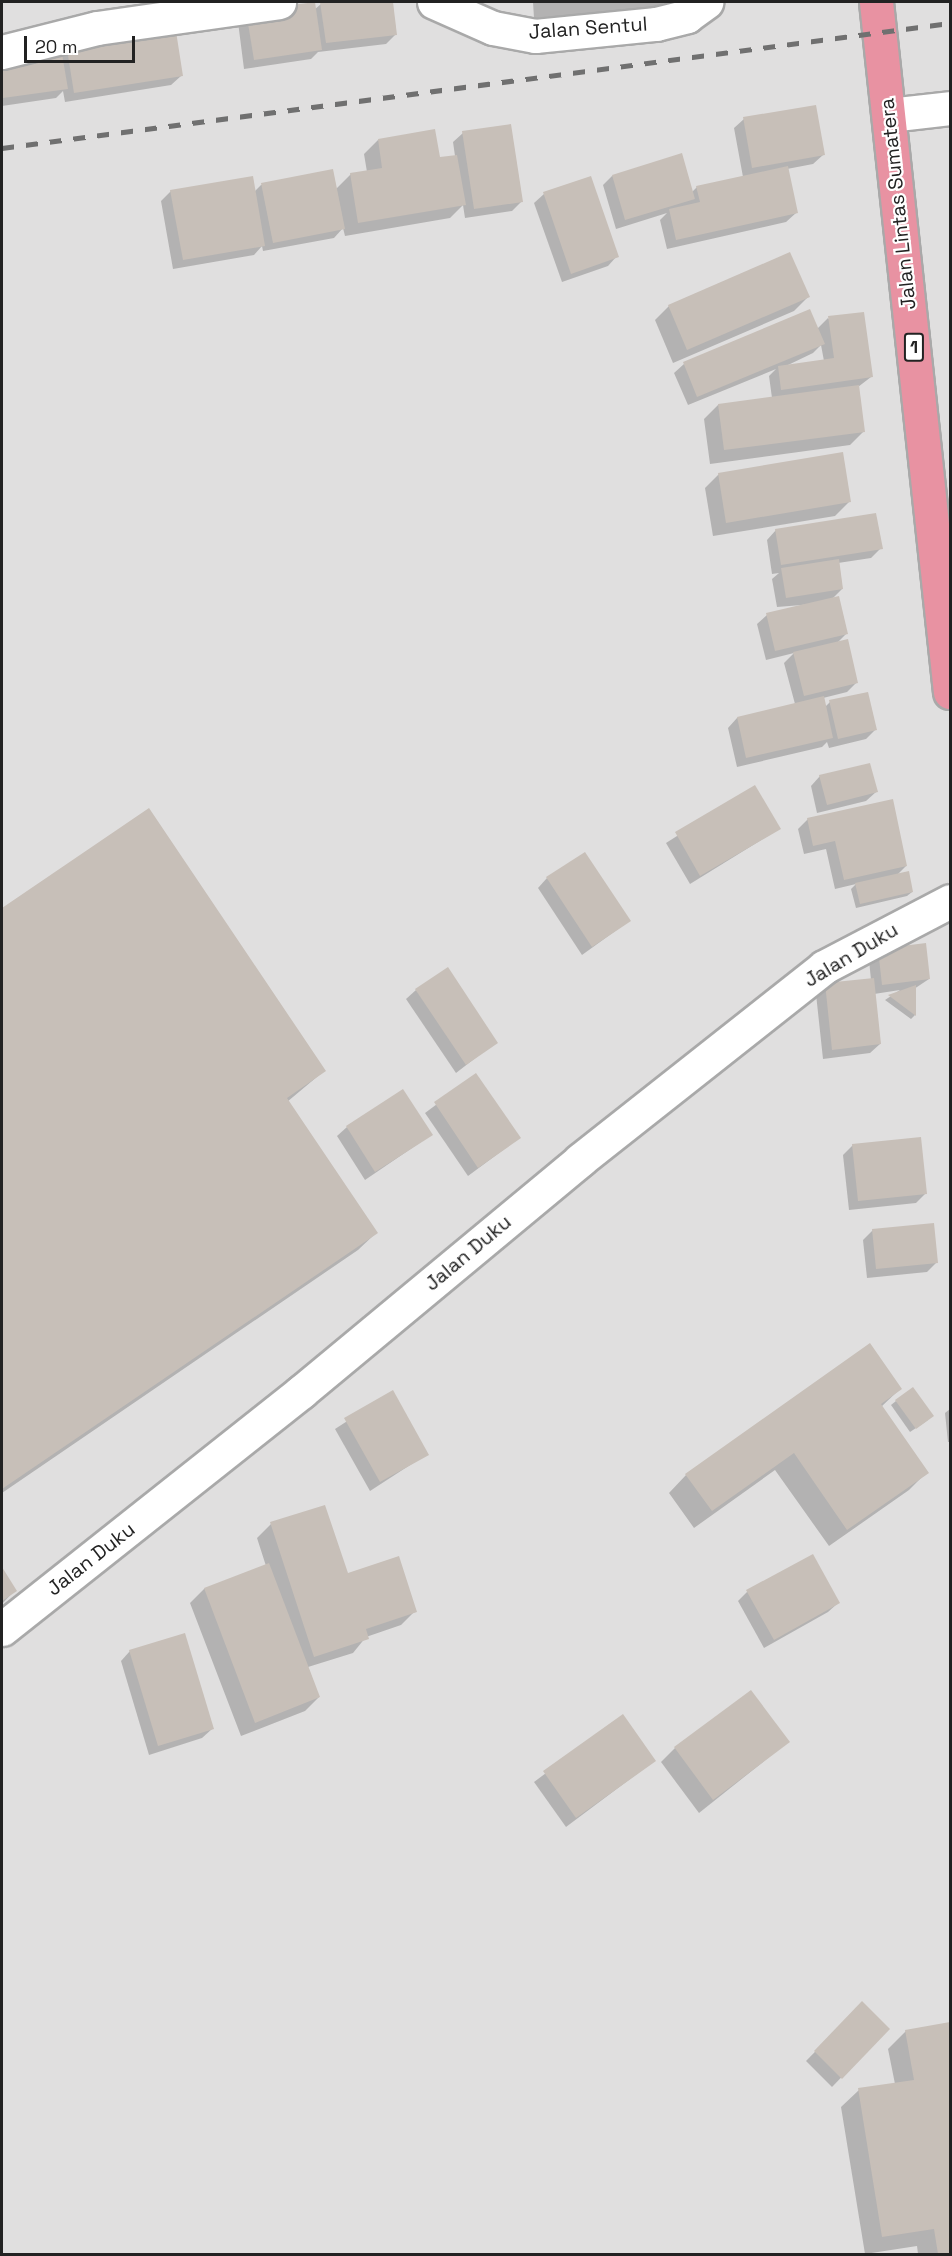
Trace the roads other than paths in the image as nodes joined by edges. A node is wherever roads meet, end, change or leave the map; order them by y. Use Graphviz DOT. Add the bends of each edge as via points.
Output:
graph roads {
  1 [pos="279,2"];
  2 [pos="434,2"];
  3 [pos="706,2"];
  4 [pos="876,2"];
  5 [pos="2,52"];
  6 [pos="951,108"];
  7 [pos="889,115"];
  8 [pos="951,692"];
  9 [pos="951,901"];
  10 [pos="2,1629"];
  1 -- 5 [label="street" via="97,28"];
  2 -- 3 [label="street, Jalan Sentul" via="493,27 535,36 656,24 687,16"];
  4 -- 7 [label="highway, Jalan Lintas Sumatera / 1"];
  6 -- 7 [label="street"];
  7 -- 8 [label="highway, Jalan Lintas Sumatera / 1"];
  9 -- 10 [label="street, Jalan Duku" via="824,967"];
}
